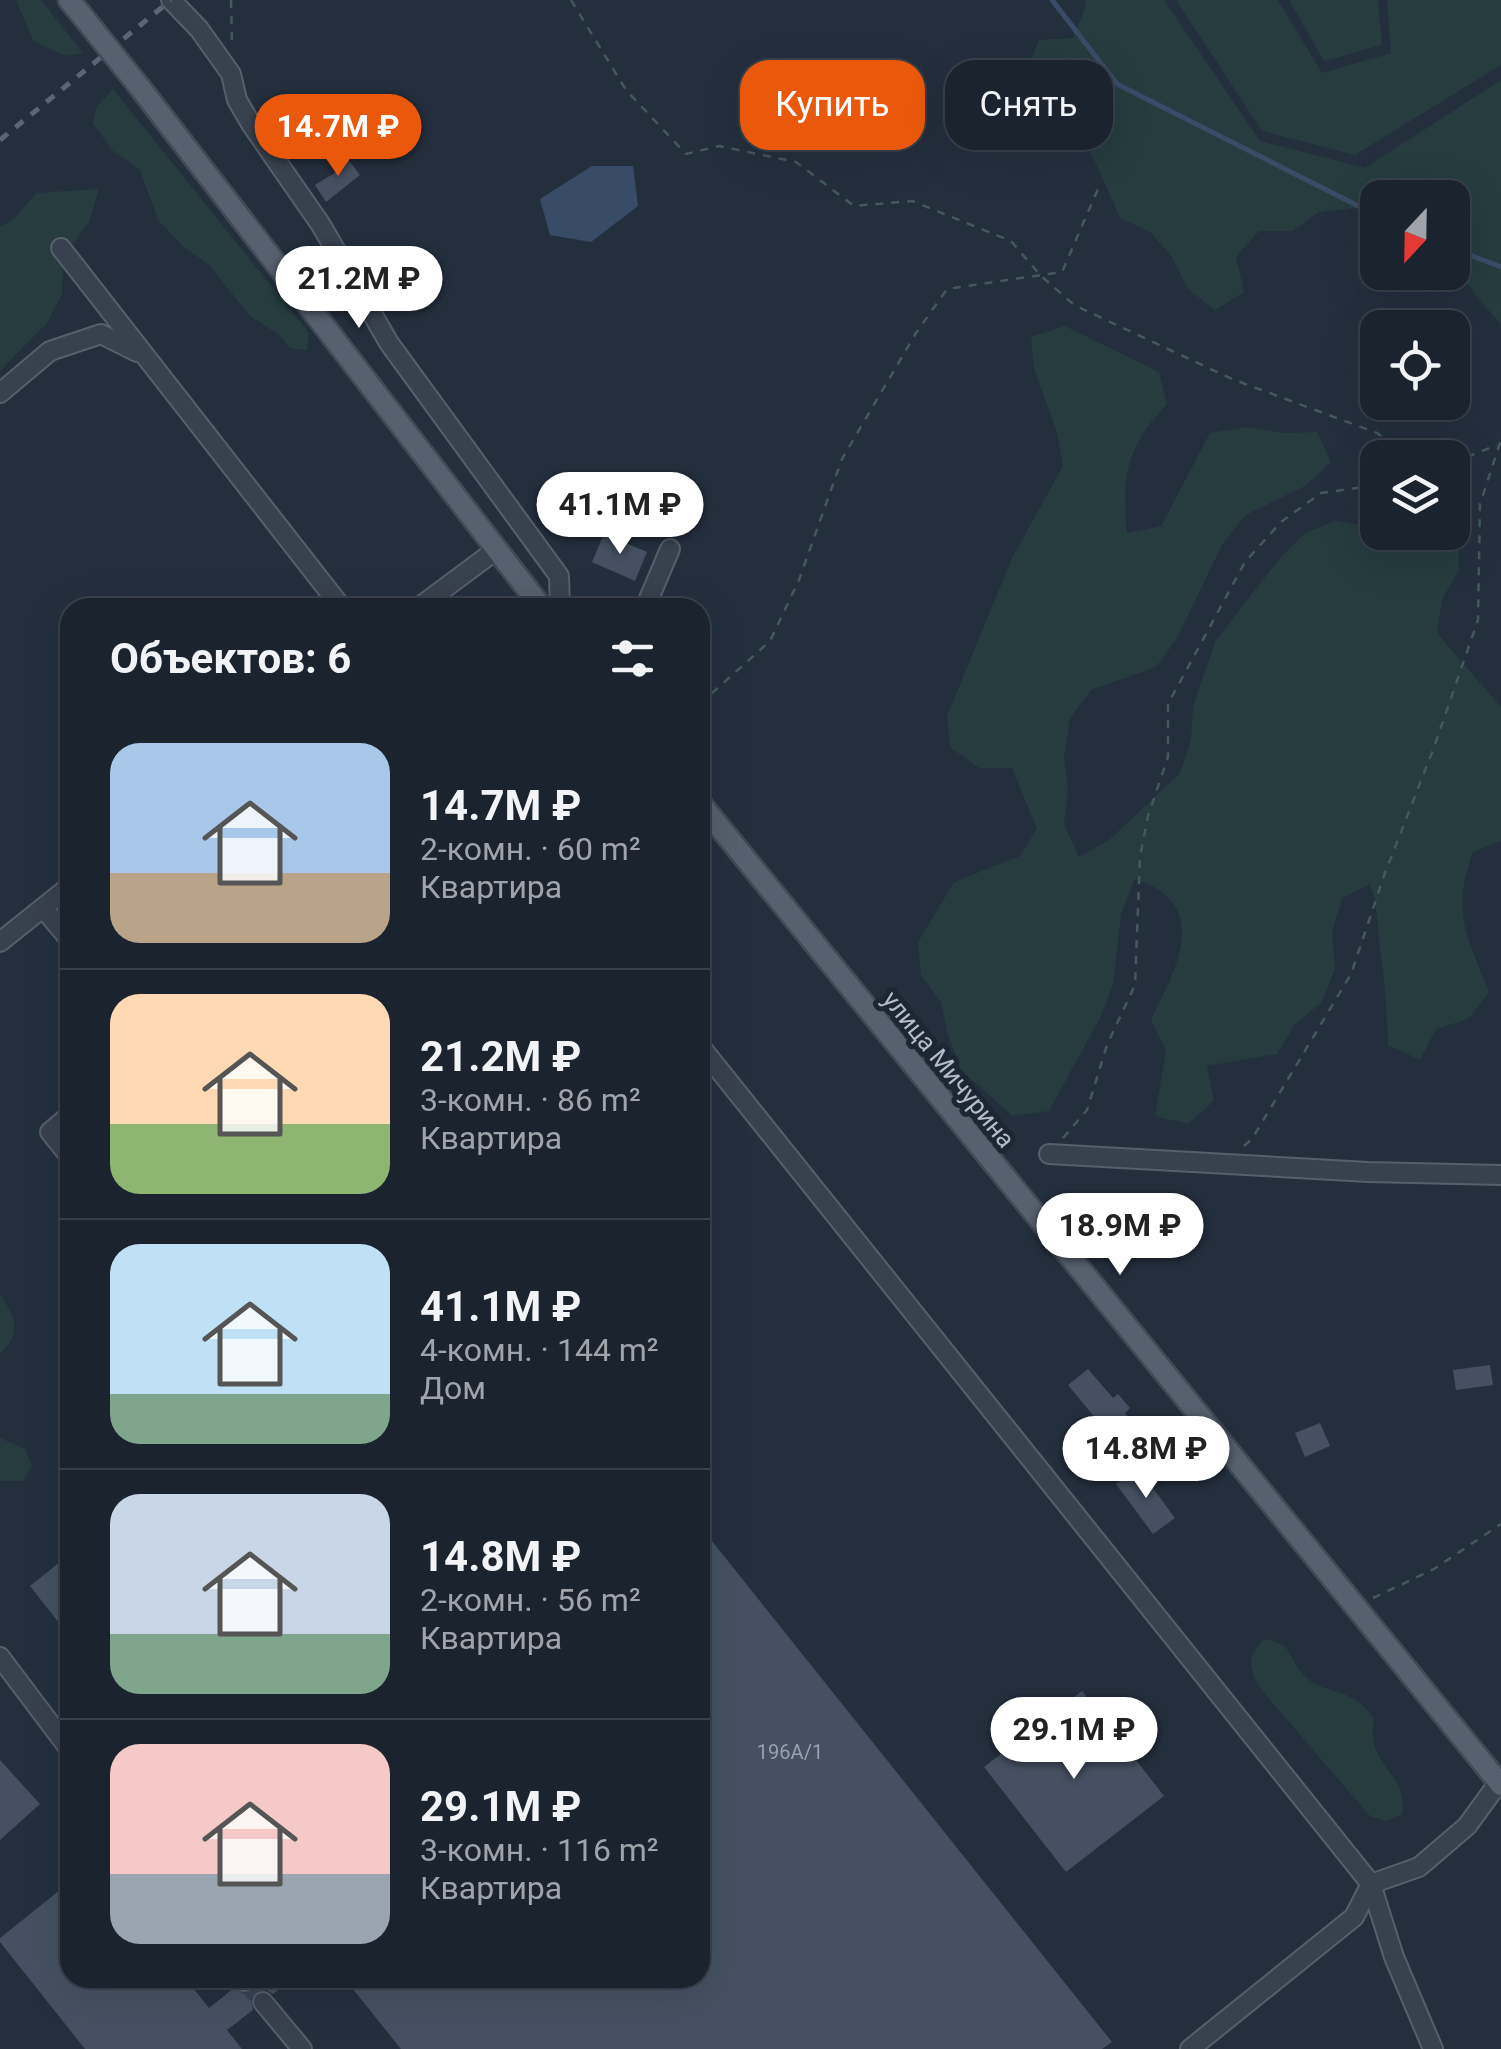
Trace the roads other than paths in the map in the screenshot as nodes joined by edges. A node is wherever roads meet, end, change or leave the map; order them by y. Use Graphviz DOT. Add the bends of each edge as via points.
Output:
graph roads {
  1 [pos="171,0"];
  2 [pos="75,6"];
  3 [pos="61,248"];
  4 [pos="141,354"];
  5 [pos="0,393"];
  6 [pos="670,548"];
  7 [pos="496,550"];
  8 [pos="334,598"];
  9 [pos="431,598"];
  10 [pos="534,598"];
  11 [pos="560,598"];
  12 [pos="649,598"];
  13 [pos="710,815"];
  14 [pos="60,894"];
  15 [pos="43,908"];
  16 [pos="60,928"];
  17 [pos="0,942"];
  18 [pos="710,1058"];
  19 [pos="60,1124"];
  20 [pos="60,1144"];
  21 [pos="1049,1154"];
  22 [pos="1501,1174"];
  23 [pos="0,1657"];
  24 [pos="60,1737"];
  25 [pos="1500,1783"];
  26 [pos="1371,1884"];
  27 [pos="263,2002"];
  28 [pos="302,2049"];
  29 [pos="1190,2049"];
  30 [pos="1433,2049"];
  1 -- 11 [label="lane" via="231,74 250,124 321,225 389,343 559,576"];
  2 -- 7 [label="main road, bridge"];
  3 -- 4 [label="lane"];
  4 -- 5 [label="lane" via="101,334 50,351"];
  4 -- 8 [label="lane"];
  6 -- 12 [label="lane"];
  7 -- 9 [label="lane"];
  7 -- 10 [label="main road"];
  13 -- 25 [label="main road, улица Мичурина"];
  14 -- 15 [label="lane"];
  15 -- 16 [label="lane"];
  15 -- 17 [label="lane"];
  18 -- 26 [label="lane"];
  19 -- 20 [label="lane" via="50,1132"];
  21 -- 22 [label="lane"];
  23 -- 24 [label="lane"];
  25 -- 26 [label="lane" via="1466,1826 1418,1867"];
  26 -- 29 [label="lane" via="1354,1918"];
  26 -- 30 [label="lane"];
  27 -- 28 [label="lane"];
}
